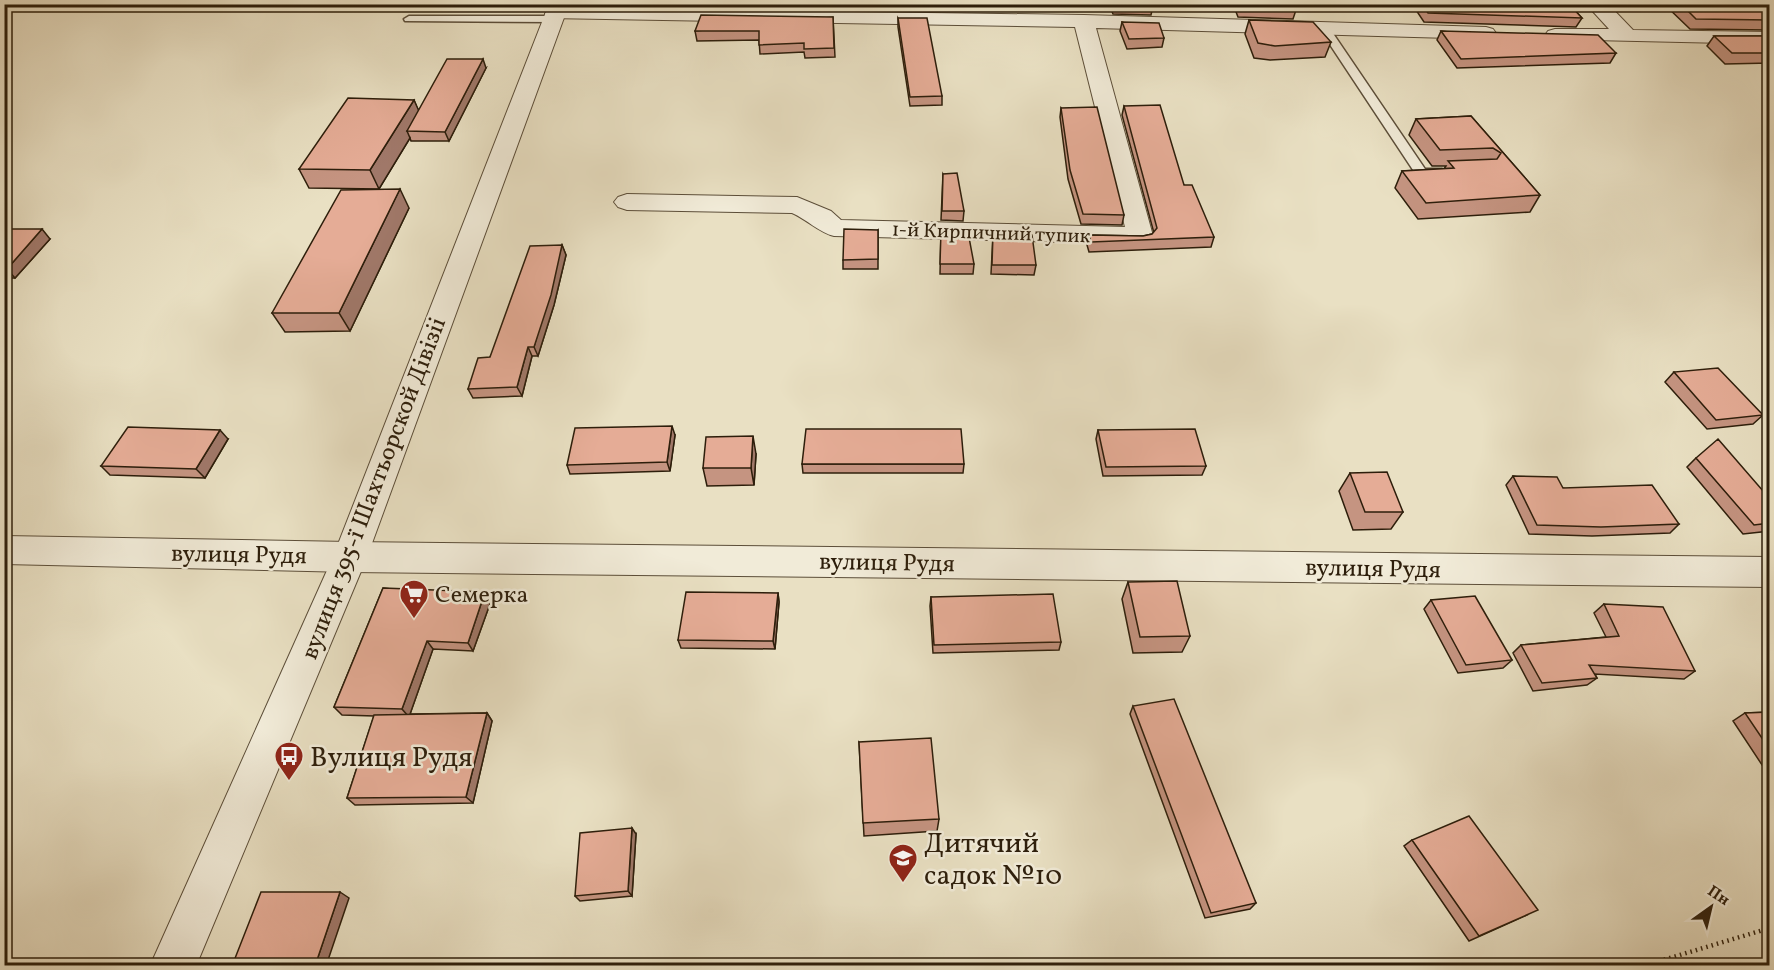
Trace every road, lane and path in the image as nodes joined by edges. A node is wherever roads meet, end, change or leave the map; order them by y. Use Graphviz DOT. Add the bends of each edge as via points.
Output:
graph roads {
  1 [pos="1596,4"];
  2 [pos="556,13"];
  3 [pos="1161,14"];
  4 [pos="409,19"];
  5 [pos="1084,21"];
  6 [pos="1324,28"];
  7 [pos="1511,33"];
  8 [pos="1534,34"];
  9 [pos="1628,37"];
  10 [pos="1770,38"];
  11 [pos="1743,39"];
  12 [pos="1770,60"];
  13 [pos="1452,171"];
  14 [pos="627,202"];
  15 [pos="4,550"];
  16 [pos="350,556"];
  17 [pos="1770,572"];
  18 [pos="1770,928"];
  19 [pos="173,966"];
  20 [pos="1643,966"];
  1 -- 9 [label="street"];
  2 -- 4 [label="lane"];
  2 -- 5 [label="street"];
  2 -- 16 [label="street, вулиця 395-ї Шахтьорской Дівізіі"];
  3 -- 5 [label="street"];
  3 -- 6 [label="street"];
  5 -- 14 [label="street, 1-й Кирпичний тупик" via="1140,236 834,228 822,217 797,205"];
  6 -- 7 [label="street"];
  6 -- 13 [label="lane" via="1421,173"];
  8 -- 9 [label="street"];
  9 -- 11 [label="street"];
  10 -- 11 [label="street"];
  11 -- 12 [label="street"];
  15 -- 16 [label="street, вулиця Рудя"];
  16 -- 17 [label="street, вулиця Рудя"];
  16 -- 19 [label="street, вулиця 395-ї Шахтьорской Дівізіі"];
  18 -- 20 [label="path"];
}
